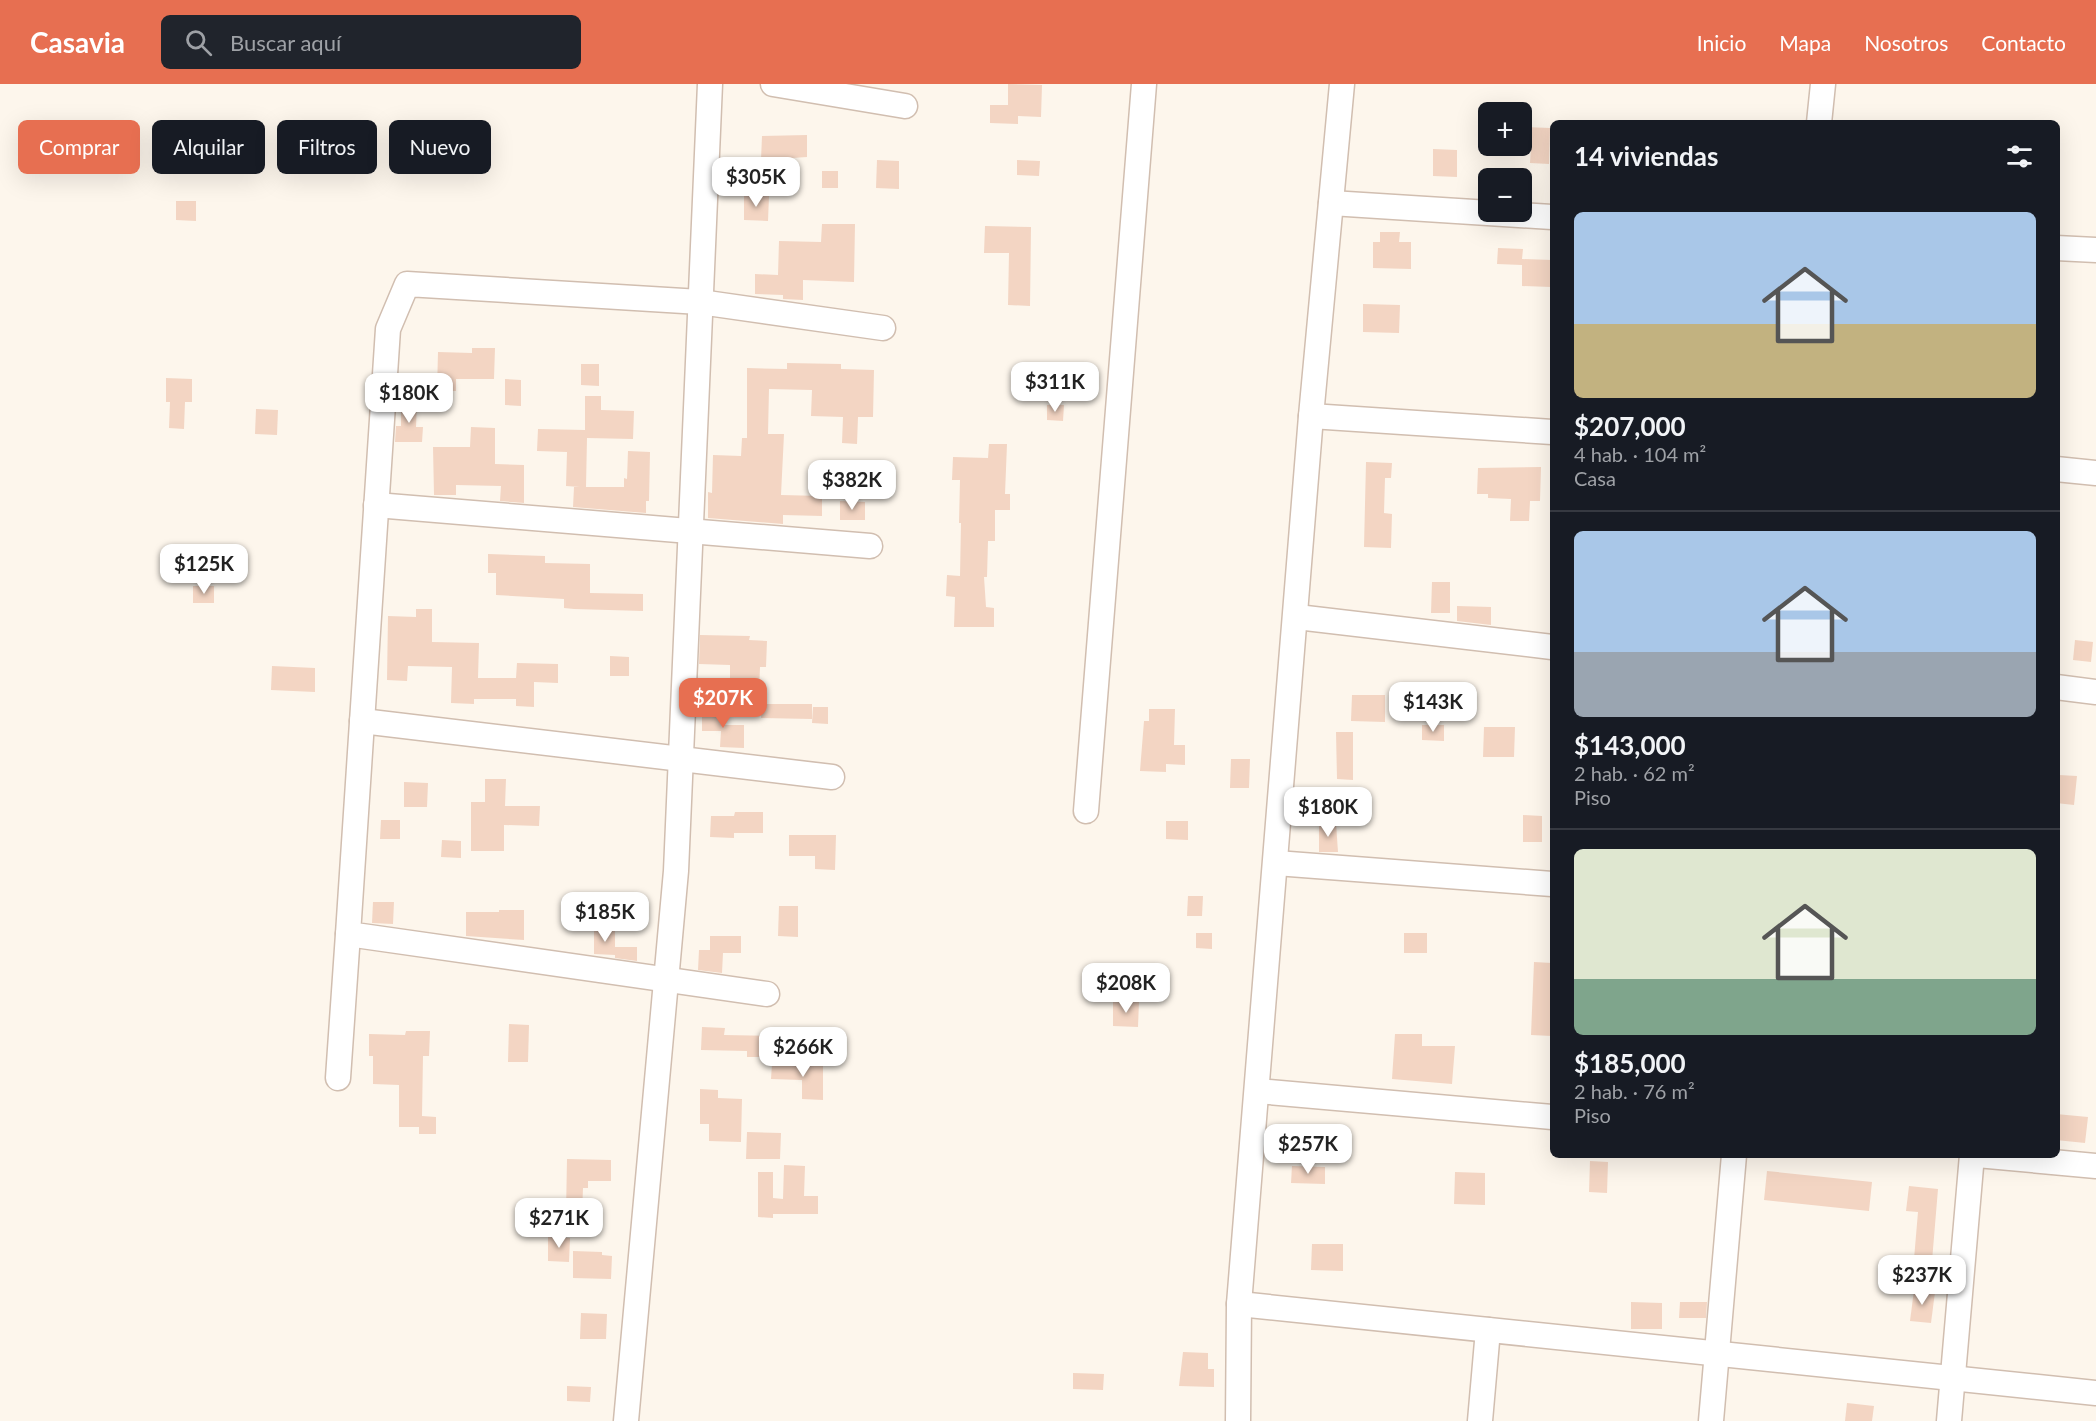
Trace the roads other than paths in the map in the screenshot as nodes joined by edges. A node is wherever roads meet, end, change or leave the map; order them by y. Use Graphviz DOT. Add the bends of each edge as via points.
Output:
graph roads {
  1 [pos="710,84"];
  2 [pos="773,84"];
  3 [pos="1144,84"];
  4 [pos="1342,84"];
  5 [pos="1823,84"];
  6 [pos="905,106"];
  7 [pos="1819,120"];
  8 [pos="1331,203"];
  9 [pos="1550,217"];
  10 [pos="2060,248"];
  11 [pos="2096,250"];
  12 [pos="700,302"];
  13 [pos="883,328"];
  14 [pos="1311,416"];
  15 [pos="1550,432"];
  16 [pos="2060,469"];
  17 [pos="2096,472"];
  18 [pos="376,505"];
  19 [pos="690,529"];
  20 [pos="870,546"];
  21 [pos="1297,617"];
  22 [pos="1550,647"];
  23 [pos="2060,688"];
  24 [pos="2096,692"];
  25 [pos="362,721"];
  26 [pos="681,760"];
  27 [pos="832,777"];
  28 [pos="1086,811"];
  29 [pos="1276,863"];
  30 [pos="1550,884"];
  31 [pos="348,934"];
  32 [pos="666,978"];
  33 [pos="767,994"];
  34 [pos="338,1078"];
  35 [pos="1257,1091"];
  36 [pos="1550,1117"];
  37 [pos="1734,1158"];
  38 [pos="1975,1158"];
  39 [pos="2008,1158"];
  40 [pos="2096,1166"];
  41 [pos="1239,1304"];
  42 [pos="1488,1330"];
  43 [pos="1717,1353"];
  44 [pos="1953,1378"];
  45 [pos="2096,1393"];
  46 [pos="626,1421"];
  47 [pos="1238,1421"];
  48 [pos="1480,1421"];
  49 [pos="1711,1421"];
  50 [pos="1949,1421"];
  1 -- 12 [label="street"];
  2 -- 6 [label="street"];
  3 -- 28 [label="street"];
  4 -- 8 [label="street"];
  5 -- 7 [label="street"];
  8 -- 9 [label="street"];
  8 -- 14 [label="street"];
  10 -- 11 [label="street"];
  12 -- 13 [label="street"];
  12 -- 18 [label="street" via="407,285 388,329"];
  12 -- 19 [label="street"];
  14 -- 15 [label="street"];
  14 -- 21 [label="street"];
  16 -- 17 [label="street"];
  18 -- 19 [label="street"];
  18 -- 25 [label="street"];
  19 -- 20 [label="street"];
  19 -- 26 [label="street"];
  21 -- 22 [label="street"];
  21 -- 29 [label="street"];
  23 -- 24 [label="street"];
  25 -- 26 [label="street"];
  25 -- 31 [label="street"];
  26 -- 27 [label="street"];
  26 -- 32 [label="street"];
  29 -- 30 [label="street"];
  29 -- 35 [label="street"];
  31 -- 32 [label="street"];
  31 -- 34 [label="street"];
  32 -- 33 [label="street"];
  32 -- 46 [label="street"];
  35 -- 36 [label="street"];
  35 -- 41 [label="street"];
  37 -- 43 [label="street"];
  38 -- 44 [label="street"];
  39 -- 40 [label="street"];
  41 -- 42 [label="street"];
  41 -- 47 [label="street"];
  42 -- 43 [label="street"];
  42 -- 48 [label="street"];
  43 -- 44 [label="street"];
  43 -- 49 [label="street"];
  44 -- 45 [label="street"];
  44 -- 50 [label="street"];
}
